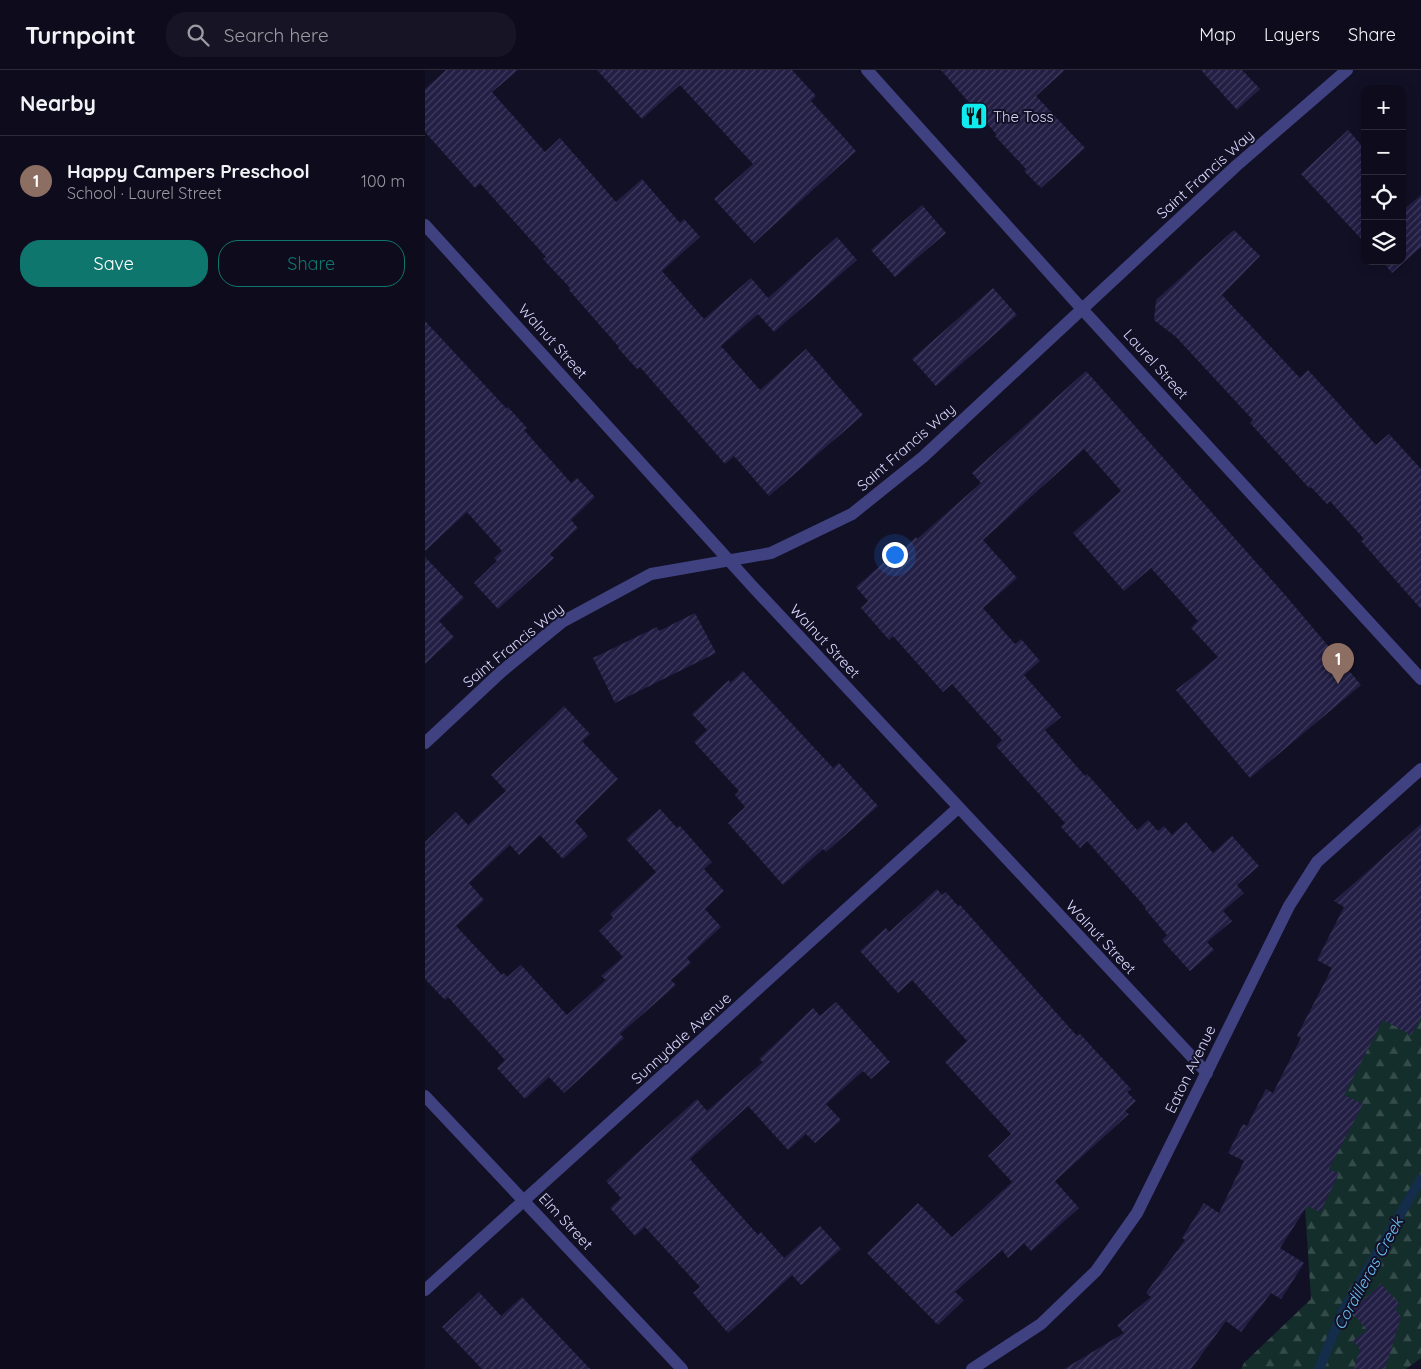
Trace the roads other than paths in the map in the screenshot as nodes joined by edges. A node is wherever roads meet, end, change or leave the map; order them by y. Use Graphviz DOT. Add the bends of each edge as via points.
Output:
graph roads {
  1 [pos="867,70"];
  2 [pos="1347,70"];
  3 [pos="425,225"];
  4 [pos="1082,309"];
  5 [pos="729,560"];
  6 [pos="1421,679"];
  7 [pos="425,743"];
  8 [pos="1421,769"];
  9 [pos="958,808"];
  10 [pos="1207,1074"];
  11 [pos="425,1096"];
  12 [pos="525,1201"];
  13 [pos="425,1290"];
  14 [pos="682,1369"];
  15 [pos="972,1369"];
  1 -- 4 [label="street, Laurel Street"];
  2 -- 4 [label="street, Saint Francis Way" via="1236,166"];
  3 -- 5 [label="street, Walnut Street"];
  4 -- 5 [label="street, Saint Francis Way" via="923,457 852,514 771,552"];
  4 -- 6 [label="street, Laurel Street"];
  5 -- 7 [label="street, Saint Francis Way" via="651,574 562,622 501,672"];
  5 -- 9 [label="street, Walnut Street"];
  8 -- 10 [label="street, Eaton Avenue" via="1317,862 1289,906"];
  9 -- 10 [label="street, Walnut Street"];
  9 -- 12 [label="street, Sunnydale Avenue"];
  10 -- 15 [label="street, Eaton Avenue" via="1137,1213 1096,1271 1041,1324"];
  11 -- 12 [label="street, Elm Street"];
  12 -- 13 [label="street, Sunnydale Avenue"];
  12 -- 14 [label="street, Elm Street"];
}
